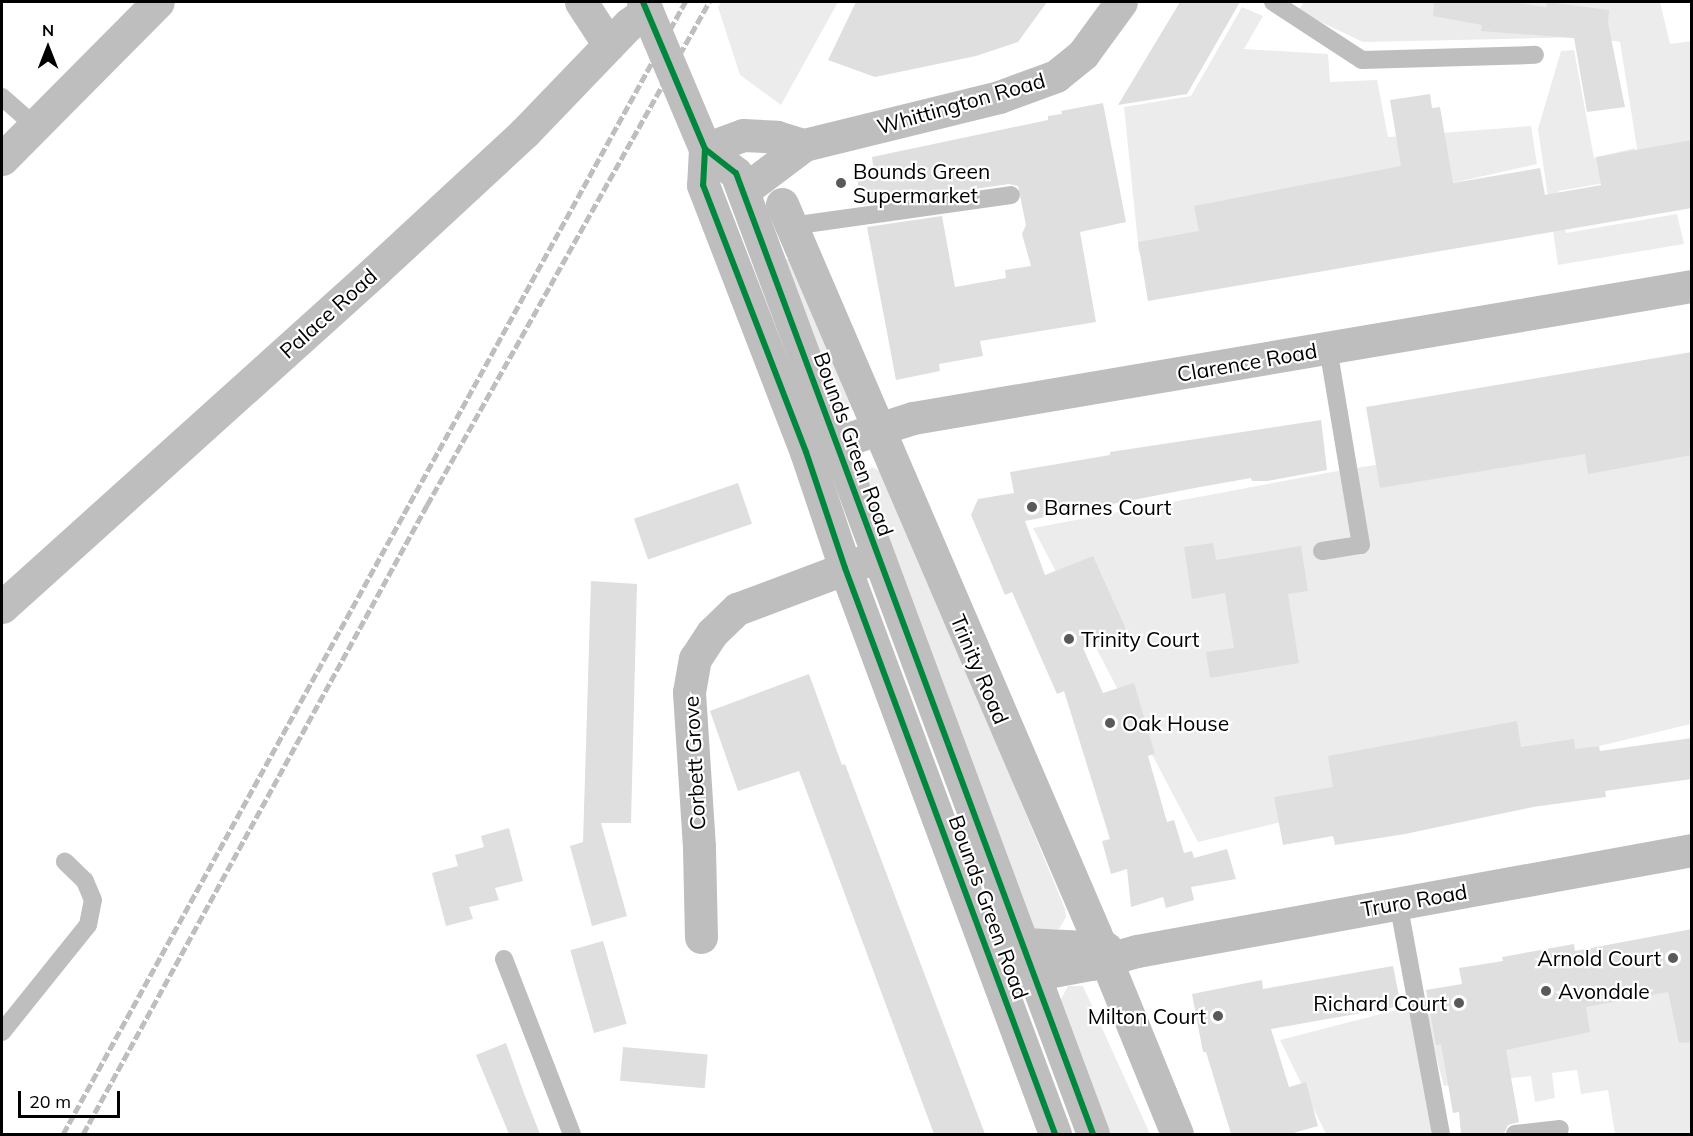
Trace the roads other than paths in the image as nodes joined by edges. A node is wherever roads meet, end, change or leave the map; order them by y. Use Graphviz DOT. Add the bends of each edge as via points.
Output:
graph roads {
  1 [pos="158,2"];
  2 [pos="581,2"];
  3 [pos="1121,2"];
  4 [pos="1273,2"];
  5 [pos="632,20"];
  6 [pos="1535,55"];
  7 [pos="2,97"];
  8 [pos="36,126"];
  9 [pos="700,136"];
  10 [pos="804,144"];
  11 [pos="2,159"];
  12 [pos="742,191"];
  13 [pos="1011,195"];
  14 [pos="786,215"];
  15 [pos="1692,286"];
  16 [pos="1328,348"];
  17 [pos="879,428"];
  18 [pos="837,441"];
  19 [pos="806,452"];
  20 [pos="1322,551"];
  21 [pos="876,557"];
  22 [pos="845,568"];
  23 [pos="2,607"];
  24 [pos="1692,850"];
  25 [pos="65,862"];
  26 [pos="1398,902"];
  27 [pos="701,937"];
  28 [pos="985,942"];
  29 [pos="1020,945"];
  30 [pos="1097,951"];
  31 [pos="504,959"];
  32 [pos="1032,975"];
  33 [pos="999,981"];
  34 [pos="2,1032"];
  35 [pos="1560,1129"];
  36 [pos="572,1134"];
  37 [pos="1055,1134"];
  38 [pos="1093,1134"];
  39 [pos="1177,1134"];
  40 [pos="1441,1134"];
  41 [pos="1515,1134"];
  1 -- 8 [label="street"];
  2 -- 5 [label="street, Bounds Green Road"];
  3 -- 10 [label="street, Whittington Road" via="1083,54 1056,76 999,97"];
  4 -- 6 [label="lane" via="1362,60"];
  5 -- 9 [label="street, Bounds Green Road"];
  5 -- 23 [label="street, Palace Road" via="509,148"];
  7 -- 8 [label="lane"];
  8 -- 11 [label="street"];
  9 -- 10 [label="street, Whittington Road" via="777,137"];
  9 -- 12 [label="street, Bounds Green Road" via="736,173"];
  9 -- 19 [label="street, Bounds Green Road" via="703,184"];
  10 -- 12 [label="street, Whittington Road"];
  12 -- 18 [label="street, Bounds Green Road"];
  13 -- 14 [label="lane"];
  14 -- 17 [label="street, Trinity Road"];
  15 -- 16 [label="street, Clarence Road"];
  16 -- 17 [label="street, Clarence Road" via="913,418"];
  16 -- 20 [label="lane" via="1361,545"];
  17 -- 18 [label="street, Clarence Road"];
  17 -- 30 [label="street, Trinity Road"];
  18 -- 19 [label="street, Clarence Road"];
  18 -- 21 [label="street, Bounds Green Road"];
  19 -- 22 [label="street, Bounds Green Road"];
  21 -- 22 [label="street, Corbett Grove"];
  21 -- 29 [label="street, Bounds Green Road"];
  22 -- 27 [label="street, Corbett Grove" via="737,609 712,633 695,659 689,692"];
  22 -- 28 [label="street, Bounds Green Road"];
  24 -- 26 [label="street, Truro Road"];
  25 -- 34 [label="lane" via="85,881 93,900 88,925"];
  26 -- 30 [label="street, Truro Road" via="1137,951"];
  26 -- 40 [label="lane"];
  28 -- 29 [label="street, Truro Road"];
  28 -- 33 [label="street, Bounds Green Road"];
  29 -- 30 [label="street, Truro Road"];
  29 -- 32 [label="street, Bounds Green Road"];
  30 -- 32 [label="street, Truro Road"];
  30 -- 39 [label="street, Trinity Road"];
  31 -- 36 [label="lane"];
  32 -- 33 [label="street, Truro Road"];
  32 -- 38 [label="street, Bounds Green Road"];
  33 -- 37 [label="street, Bounds Green Road"];
  35 -- 41 [label="lane"];
}
